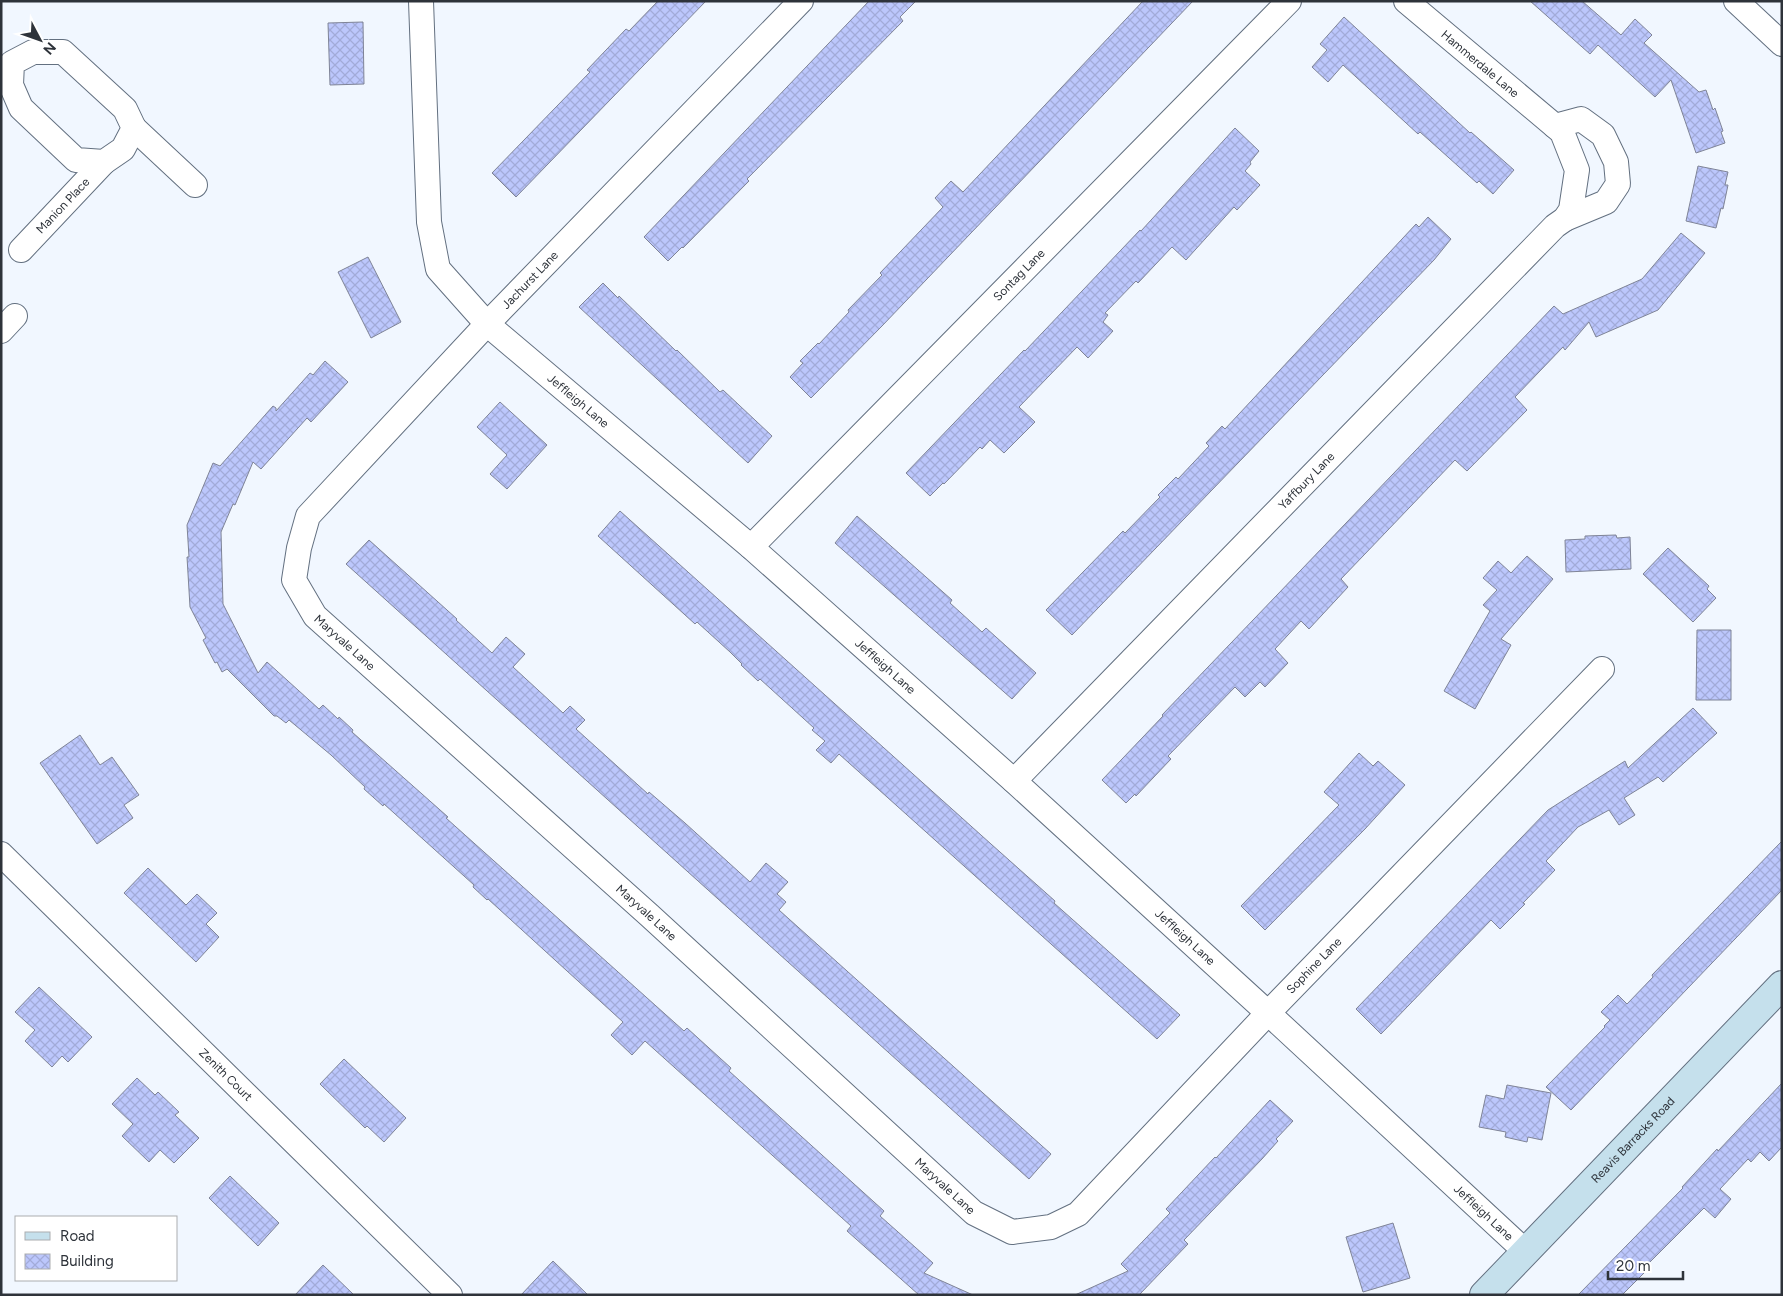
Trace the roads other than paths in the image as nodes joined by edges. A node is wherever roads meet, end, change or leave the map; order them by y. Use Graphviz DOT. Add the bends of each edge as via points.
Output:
graph roads {
  1 [pos="421,1"];
  2 [pos="801,1"];
  3 [pos="1289,1"];
  4 [pos="1406,1"];
  5 [pos="1736,1"];
  6 [pos="1782,44"];
  7 [pos="7,58"];
  8 [pos="1555,126"];
  9 [pos="134,128"];
  10 [pos="104,162"];
  11 [pos="1577,170"];
  12 [pos="195,185"];
  13 [pos="1565,219"];
  14 [pos="21,250"];
  15 [pos="487,324"];
  16 [pos="751,547"];
  17 [pos="294,580"];
  18 [pos="1602,670"];
  19 [pos="1014,781"];
  20 [pos="1,854"];
  21 [pos="1782,985"];
  22 [pos="1268,1013"];
  23 [pos="1012,1232"];
  24 [pos="1526,1252"];
  25 [pos="450,1295"];
  26 [pos="1484,1295"];
  1 -- 15 [label="street, Jeffleigh Lane" via="429,222 438,269"];
  2 -- 15 [label="street, Jachurst Lane"];
  3 -- 16 [label="street, Sontag Lane"];
  4 -- 8 [label="street, Hammerdale Lane"];
  5 -- 6 [label="street"];
  7 -- 9 [label="street, Manion Place" via="33,52 63,52 124,109"];
  7 -- 10 [label="street, Manion Place" via="11,85 21,108 76,160"];
  8 -- 11 [label="street, Hammerdale Lane" via="1562,132"];
  8 -- 13 [label="street" via="1581,119 1603,135 1616,162 1618,184 1606,202"];
  9 -- 10 [label="street, Manion Place" via="123,149"];
  9 -- 12 [label="street, Manion Place"];
  10 -- 14 [label="street, Manion Place"];
  11 -- 13 [label="street, Yaffbury Lane" via="1571,210"];
  13 -- 19 [label="street, Yaffbury Lane"];
  15 -- 16 [label="street, Jeffleigh Lane"];
  15 -- 17 [label="street, Jachurst Lane" via="308,516"];
  16 -- 19 [label="street, Jeffleigh Lane"];
  17 -- 23 [label="street, Maryvale Lane" via="315,616 649,915 974,1213"];
  18 -- 22 [label="street, Sophine Lane"];
  19 -- 22 [label="street, Jeffleigh Lane"];
  20 -- 25 [label="street, Zenith Court"];
  21 -- 24 [label="main road, Reavis Barracks Road"];
  22 -- 23 [label="street, Sophine Lane" via="1078,1214 1051,1226"];
  22 -- 24 [label="street, Jeffleigh Lane"];
  24 -- 26 [label="main road, Reavis Barracks Road"];
}
